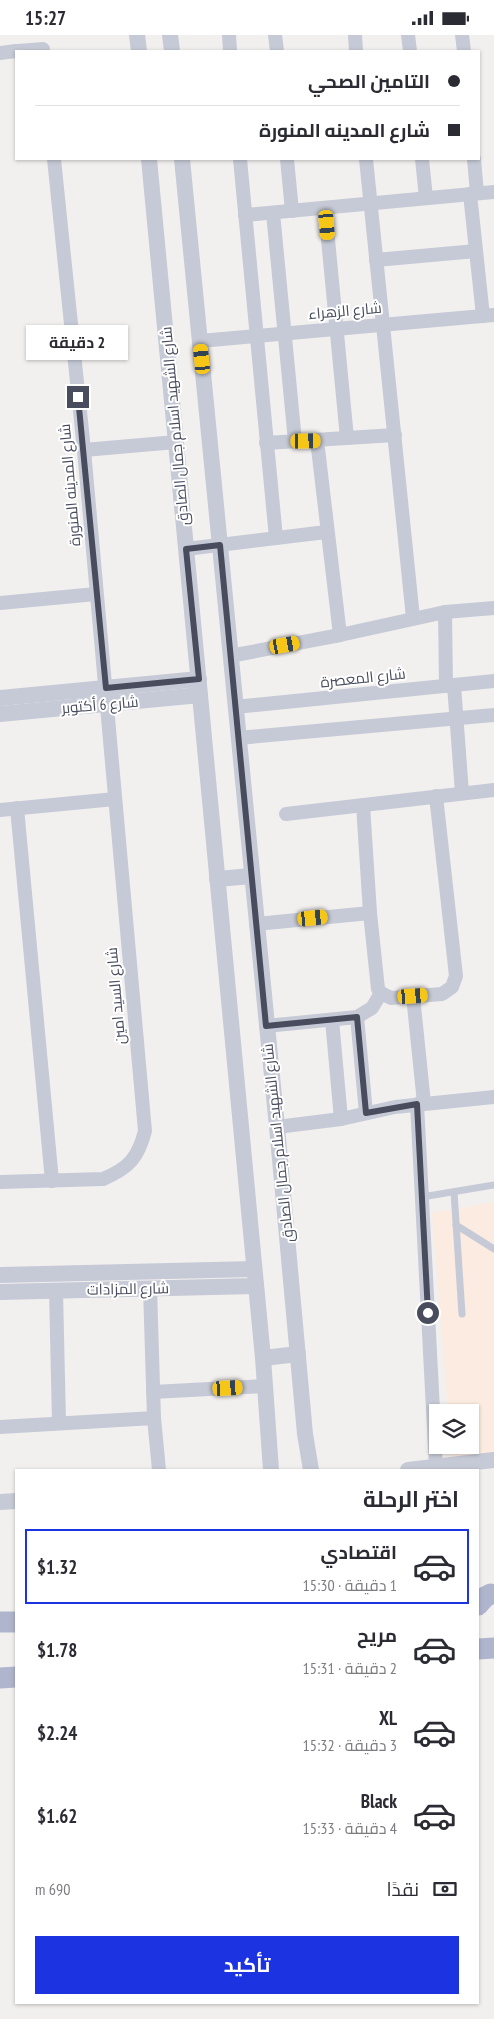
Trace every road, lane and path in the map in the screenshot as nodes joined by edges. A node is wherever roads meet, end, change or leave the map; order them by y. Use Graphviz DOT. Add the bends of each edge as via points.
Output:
graph roads {
  1 [pos="137,35"];
  2 [pos="170,35"];
  3 [pos="229,35"];
  4 [pos="275,35"];
  5 [pos="355,35"];
  6 [pos="408,35"];
  7 [pos="462,35"];
  8 [pos="43,45"];
  9 [pos="21,50"];
  10 [pos="139,50"];
  11 [pos="172,50"];
  12 [pos="230,50"];
  13 [pos="276,50"];
  14 [pos="356,50"];
  15 [pos="410,50"];
  16 [pos="464,50"];
  17 [pos="15,51"];
  18 [pos="0,53"];
  19 [pos="54,160"];
  20 [pos="149,160"];
  21 [pos="182,160"];
  22 [pos="240,160"];
  23 [pos="287,160"];
  24 [pos="366,160"];
  25 [pos="422,160"];
  26 [pos="474,160"];
  27 [pos="494,192"];
  28 [pos="474,194"];
  29 [pos="426,198"];
  30 [pos="370,204"];
  31 [pos="325,208"];
  32 [pos="292,211"];
  33 [pos="273,213"];
  34 [pos="245,215"];
  35 [pos="476,251"];
  36 [pos="376,260"];
  37 [pos="488,315"];
  38 [pos="383,324"];
  39 [pos="337,329"];
  40 [pos="285,333"];
  41 [pos="255,336"];
  42 [pos="200,341"];
  43 [pos="394,435"];
  44 [pos="347,438"];
  45 [pos="317,440"];
  46 [pos="176,441"];
  47 [pos="295,441"];
  48 [pos="266,443"];
  49 [pos="84,450"];
  50 [pos="326,532"];
  51 [pos="276,538"];
  52 [pos="220,545"];
  53 [pos="186,549"];
  54 [pos="96,594"];
  55 [pos="0,603"];
  56 [pos="494,608"];
  57 [pos="445,613"];
  58 [pos="413,619"];
  59 [pos="340,635"];
  60 [pos="230,655"];
  61 [pos="494,681"];
  62 [pos="450,686"];
  63 [pos="199,687"];
  64 [pos="106,696"];
  65 [pos="0,698"];
  66 [pos="236,707"];
  67 [pos="0,714"];
  68 [pos="494,715"];
  69 [pos="456,719"];
  70 [pos="238,738"];
  71 [pos="494,789"];
  72 [pos="462,793"];
  73 [pos="436,796"];
  74 [pos="115,799"];
  75 [pos="364,805"];
  76 [pos="17,808"];
  77 [pos="0,810"];
  78 [pos="286,814"];
  79 [pos="252,877"];
  80 [pos="217,879"];
  81 [pos="370,913"];
  82 [pos="256,924"];
  83 [pos="381,993"];
  84 [pos="413,996"];
  85 [pos="357,1017"];
  86 [pos="332,1020"];
  87 [pos="266,1026"];
  88 [pos="494,1097"];
  89 [pos="420,1103"];
  90 [pos="366,1113"];
  91 [pos="341,1119"];
  92 [pos="277,1127"];
  93 [pos="52,1181"];
  94 [pos="0,1182"];
  95 [pos="494,1185"];
  96 [pos="454,1192"];
  97 [pos="422,1197"];
  98 [pos="456,1225"];
  99 [pos="494,1249"];
  100 [pos="254,1269"];
  101 [pos="0,1275"];
  102 [pos="256,1286"];
  103 [pos="150,1288"];
  104 [pos="56,1290"];
  105 [pos="0,1292"];
  106 [pos="462,1314"];
  107 [pos="298,1354"];
  108 [pos="263,1358"];
  109 [pos="266,1386"];
  110 [pos="153,1392"];
  111 [pos="154,1418"];
  112 [pos="59,1423"];
  113 [pos="0,1427"];
  114 [pos="494,1460"];
  115 [pos="436,1467"];
  116 [pos="159,1469"];
  117 [pos="271,1469"];
  118 [pos="311,1469"];
  119 [pos="417,1469"];
  120 [pos="15,1501"];
  121 [pos="0,1502"];
  122 [pos="15,1621"];
  123 [pos="0,1622"];
  124 [pos="15,1677"];
  125 [pos="0,1678"];
  1 -- 10 [label="street"];
  2 -- 11 [label="street"];
  3 -- 12 [label="street"];
  4 -- 13 [label="street"];
  5 -- 14 [label="street"];
  6 -- 15 [label="street"];
  7 -- 16 [label="street"];
  8 -- 9 [label="street"];
  17 -- 18 [label="street"];
  19 -- 49 [label="street, شارع المدينه المنورة"];
  20 -- 46 [label="street, شارع الشهيد اسلام جمال الصادق"];
  21 -- 42 [label="street, شارع الشهيد اسلام جمال الصادق"];
  22 -- 34 [label="street"];
  23 -- 32 [label="street"];
  24 -- 30 [label="street"];
  25 -- 29 [label="street"];
  26 -- 28 [label="street"];
  27 -- 28 [label="street"];
  28 -- 29 [label="street"];
  28 -- 35 [label="street"];
  29 -- 30 [label="street"];
  30 -- 31 [label="street"];
  30 -- 36 [label="street"];
  31 -- 32 [label="street"];
  31 -- 39 [label="street"];
  32 -- 33 [label="street"];
  33 -- 34 [label="street"];
  33 -- 40 [label="street"];
  34 -- 41 [label="street"];
  35 -- 36 [label="street"];
  35 -- 37 [label="street"];
  36 -- 38 [label="street"];
  37 -- 38 [label="street, شارع الزهراء"];
  38 -- 39 [label="street, شارع الزهراء"];
  38 -- 43 [label="street"];
  39 -- 40 [label="street, شارع الزهراء"];
  39 -- 44 [label="street"];
  40 -- 41 [label="street, شارع الزهراء"];
  40 -- 47 [label="street"];
  41 -- 42 [label="street, شارع الزهراء"];
  41 -- 48 [label="street"];
  42 -- 52 [label="street, شارع الشهيد اسلام جمال الصادق"];
  43 -- 44 [label="street"];
  43 -- 58 [label="street"];
  44 -- 45 [label="street"];
  45 -- 47 [label="street"];
  45 -- 50 [label="street"];
  46 -- 49 [label="street"];
  46 -- 53 [label="street, شارع الشهيد اسلام جمال الصادق"];
  47 -- 48 [label="street"];
  48 -- 51 [label="street"];
  49 -- 54 [label="street, شارع المدينه المنورة"];
  50 -- 51 [label="street"];
  50 -- 59 [label="street"];
  51 -- 52 [label="street"];
  52 -- 53 [label="street"];
  52 -- 60 [label="street, شارع الشهيد اسلام جمال الصادق"];
  53 -- 63 [label="street, شارع الشهيد اسلام جمال الصادق"];
  54 -- 55 [label="street"];
  54 -- 64 [label="street, شارع المدينه المنورة"];
  56 -- 57 [label="street"];
  57 -- 58 [label="street"];
  57 -- 62 [label="street"];
  58 -- 59 [label="street"];
  59 -- 60 [label="street"];
  60 -- 66 [label="street, شارع الشهيد اسلام جمال الصادق"];
  61 -- 62 [label="street, شارع المعصرة"];
  62 -- 66 [label="street, شارع المعصرة"];
  62 -- 69 [label="street"];
  63 -- 64 [label="street, شارع 6 أكتوبر"];
  63 -- 80 [label="street, شارع الشهيد اسلام جمال الصادق"];
  64 -- 65 [label="street, شارع 6 أكتوبر"];
  64 -- 67 [label="street, شارع 6 أكتوبر"];
  64 -- 74 [label="street, شارع السيد امين"];
  66 -- 70 [label="street, شارع الشهيد اسلام جمال الصادق"];
  68 -- 69 [label="street"];
  69 -- 70 [label="street"];
  69 -- 72 [label="street"];
  70 -- 79 [label="street, شارع الشهيد اسلام جمال الصادق"];
  71 -- 72 [label="street"];
  72 -- 73 [label="street"];
  73 -- 75 [label="street"];
  73 -- 84 [label="street" via="456,976 452,987 442,994"];
  74 -- 76 [label="street"];
  74 -- 93 [label="street, شارع السيد امين" via="145,1131 132,1162 119,1173 103,1179"];
  75 -- 78 [label="street"];
  75 -- 81 [label="street"];
  76 -- 77 [label="street"];
  76 -- 93 [label="street"];
  79 -- 80 [label="street"];
  79 -- 82 [label="street, شارع الشهيد اسلام جمال الصادق"];
  80 -- 100 [label="street, شارع الشهيد اسلام جمال الصادق"];
  81 -- 82 [label="street"];
  81 -- 83 [label="street" via="377,984"];
  82 -- 87 [label="street, شارع الشهيد اسلام جمال الصادق"];
  83 -- 84 [label="street" via="391,998"];
  83 -- 85 [label="street" via="372,1008"];
  84 -- 89 [label="street"];
  85 -- 86 [label="street"];
  85 -- 90 [label="street"];
  86 -- 87 [label="street"];
  86 -- 91 [label="street"];
  87 -- 92 [label="street, شارع الشهيد اسلام جمال الصادق"];
  88 -- 89 [label="street"];
  89 -- 90 [label="street"];
  89 -- 97 [label="street"];
  90 -- 91 [label="street"];
  91 -- 92 [label="street"];
  92 -- 107 [label="street, شارع الشهيد اسلام جمال الصادق"];
  93 -- 94 [label="street, شارع السيد امين"];
  95 -- 96 [label="lane"];
  96 -- 97 [label="lane"];
  96 -- 98 [label="lane"];
  97 -- 115 [label="street"];
  98 -- 99 [label="lane"];
  98 -- 106 [label="lane"];
  100 -- 101 [label="street, شارع المزادات"];
  100 -- 102 [label="street, شارع الشهيد اسلام جمال الصادق"];
  102 -- 103 [label="street, شارع المزادات"];
  102 -- 108 [label="street, شارع الشهيد اسلام جمال الصادق"];
  103 -- 104 [label="street, شارع المزادات"];
  103 -- 110 [label="street"];
  104 -- 105 [label="street, شارع المزادات"];
  104 -- 112 [label="street"];
  107 -- 108 [label="street"];
  107 -- 118 [label="street, شارع الشهيد اسلام جمال الصادق"];
  108 -- 109 [label="street, شارع الشهيد اسلام جمال الصادق"];
  109 -- 110 [label="street"];
  109 -- 117 [label="street, شارع الشهيد اسلام جمال الصادق"];
  110 -- 111 [label="street"];
  111 -- 112 [label="street"];
  111 -- 116 [label="street"];
  112 -- 113 [label="street"];
  114 -- 115 [label="street"];
  115 -- 119 [label="street"];
  120 -- 121 [label="street"];
  122 -- 123 [label="main road"];
  124 -- 125 [label="main road"];
}
